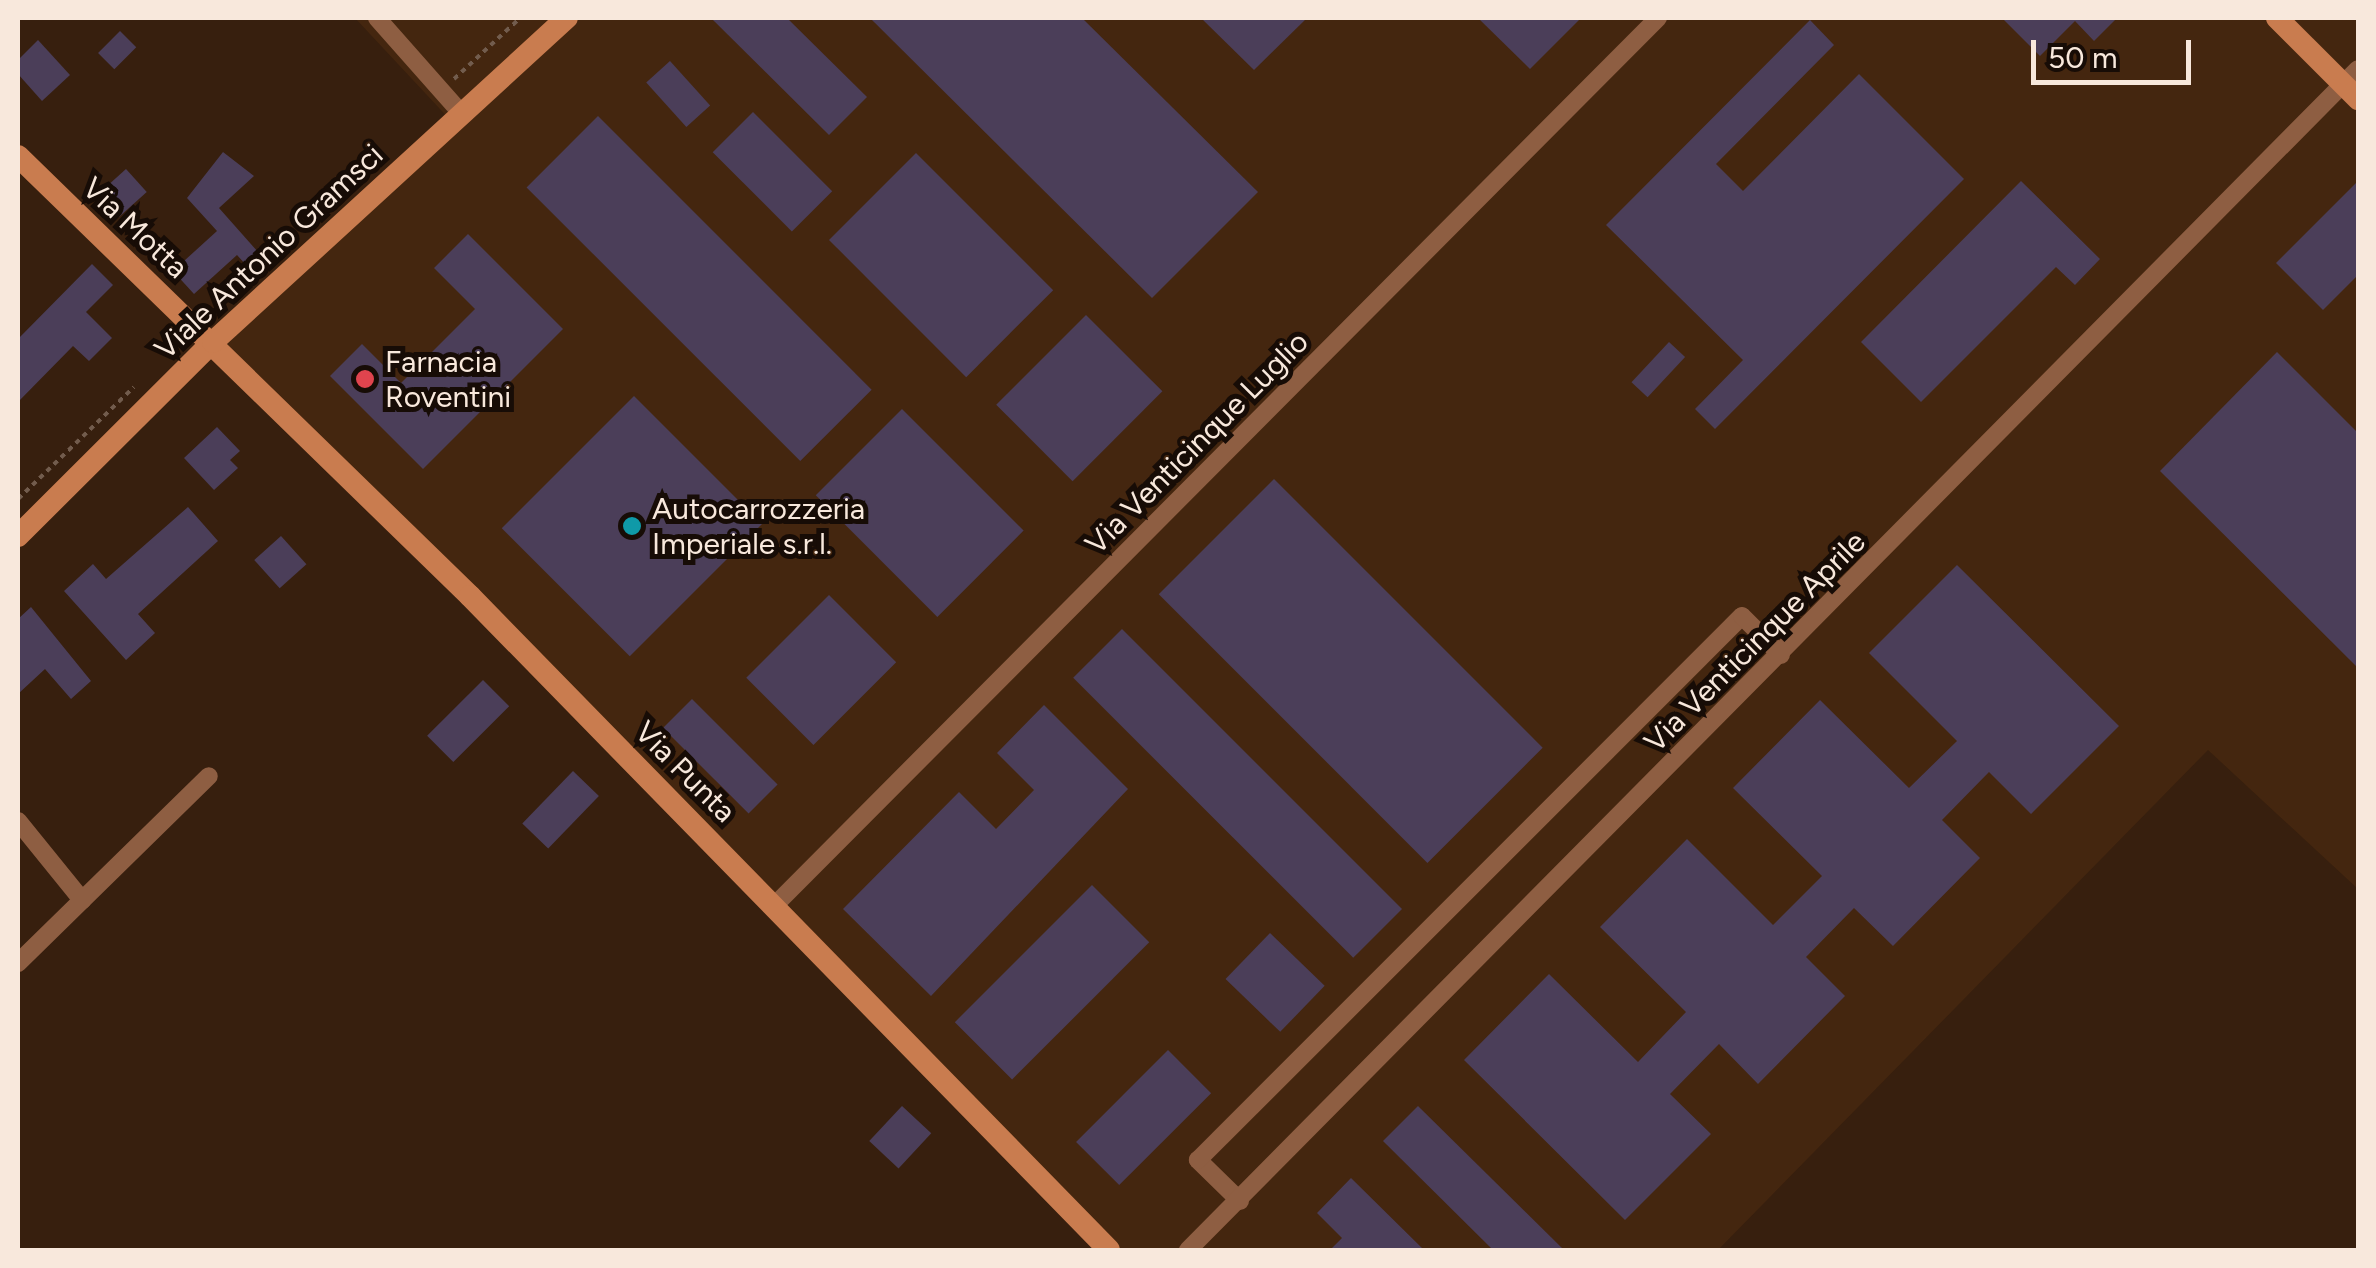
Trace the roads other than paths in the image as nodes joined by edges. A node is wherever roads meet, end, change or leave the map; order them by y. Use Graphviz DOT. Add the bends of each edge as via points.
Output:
graph roads {
  1 [pos="377,18"];
  2 [pos="568,18"];
  3 [pos="1658,18"];
  4 [pos="2277,18"];
  5 [pos="2350,75"];
  6 [pos="2358,99"];
  7 [pos="462,114"];
  8 [pos="18,156"];
  9 [pos="213,342"];
  10 [pos="18,536"];
  11 [pos="1782,655"];
  12 [pos="209,776"];
  13 [pos="18,821"];
  14 [pos="82,900"];
  15 [pos="774,906"];
  16 [pos="18,963"];
  17 [pos="1240,1201"];
  18 [pos="1109,1250"];
  19 [pos="1188,1250"];
  1 -- 7 [label="street"];
  2 -- 7 [label="street, Viale Antonio Gramsci"];
  3 -- 15 [label="street, Via Venticinque Luglio"];
  4 -- 5 [label="street"];
  5 -- 6 [label="street"];
  5 -- 11 [label="street, Via Venticinque Aprile"];
  7 -- 9 [label="street, Viale Antonio Gramsci"];
  8 -- 9 [label="street, Via Motta"];
  9 -- 10 [label="street, Viale Antonio Gramsci"];
  9 -- 15 [label="street, Via Punta"];
  11 -- 17 [label="street, Via Venticinque Aprile"];
  11 -- 17 [label="street" via="1742,616 1198,1160"];
  12 -- 14 [label="street"];
  13 -- 14 [label="street"];
  14 -- 16 [label="street"];
  15 -- 18 [label="street, Via Punta"];
  17 -- 19 [label="street, Via Venticinque Aprile"];
}
